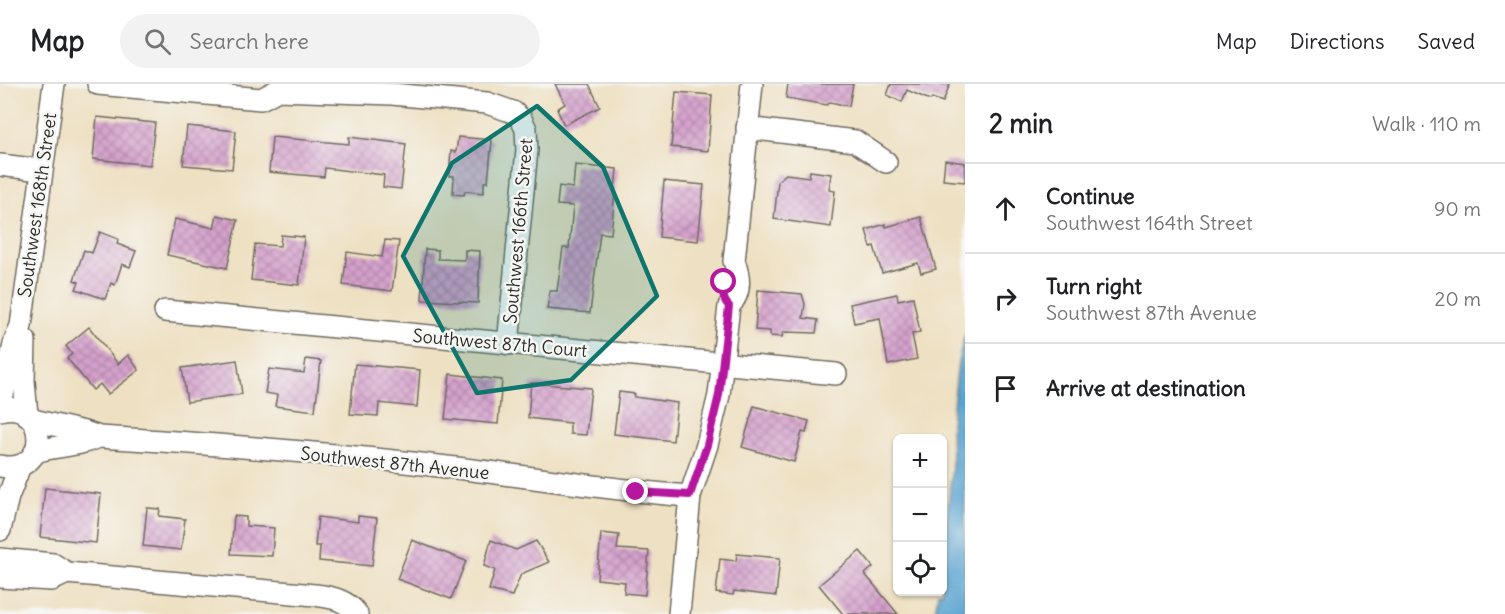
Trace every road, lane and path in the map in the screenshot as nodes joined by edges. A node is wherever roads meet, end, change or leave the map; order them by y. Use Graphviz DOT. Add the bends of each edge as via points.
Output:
graph roads {
  1 [pos="54,84"];
  2 [pos="98,84"];
  3 [pos="752,84"];
  4 [pos="274,87"];
  5 [pos="747,128"];
  6 [pos="886,162"];
  7 [pos="0,165"];
  8 [pos="41,170"];
  9 [pos="165,312"];
  10 [pos="21,326"];
  11 [pos="508,344"];
  12 [pos="723,364"];
  13 [pos="836,374"];
  14 [pos="0,409"];
  15 [pos="30,417"];
  16 [pos="99,437"];
  17 [pos="19,461"];
  18 [pos="690,495"];
  19 [pos="0,530"];
  20 [pos="0,559"];
  21 [pos="67,573"];
  22 [pos="0,577"];
  23 [pos="354,610"];
  24 [pos="679,614"];
  1 -- 8 [label="street, Southwest 168th Street"];
  2 -- 4 [label="street" via="261,99"];
  3 -- 5 [label="street"];
  4 -- 11 [label="street, Southwest 166th Street" via="487,104 513,112 521,119 526,129 527,150"];
  5 -- 6 [label="street" via="855,141"];
  5 -- 12 [label="street" via="734,261 738,290 729,306"];
  7 -- 8 [label="street"];
  8 -- 10 [label="street, Southwest 168th Street"];
  9 -- 11 [label="street, Southwest 87th Court"];
  10 -- 14 [label="street, Southwest 168th Street"];
  10 -- 15 [label="street, Southwest 168th Street"];
  11 -- 12 [label="street, Southwest 87th Court"];
  12 -- 13 [label="street, Southwest 87th Court"];
  12 -- 18 [label="street" via="714,419"];
  14 -- 15 [label="street, Southwest 87th Avenue" via="12,409"];
  15 -- 16 [label="street, Southwest 87th Avenue"];
  15 -- 17 [label="street, Southwest 168th Street" via="39,436"];
  16 -- 17 [label="street, Southwest 87th Avenue" via="86,443 52,447"];
  16 -- 18 [label="street, Southwest 87th Avenue" via="444,466 604,488"];
  17 -- 19 [label="street"];
  18 -- 24 [label="street"];
  20 -- 21 [label="street" via="53,564"];
  21 -- 22 [label="street" via="52,580"];
  21 -- 23 [label="street" via="315,596 339,600"];
}
